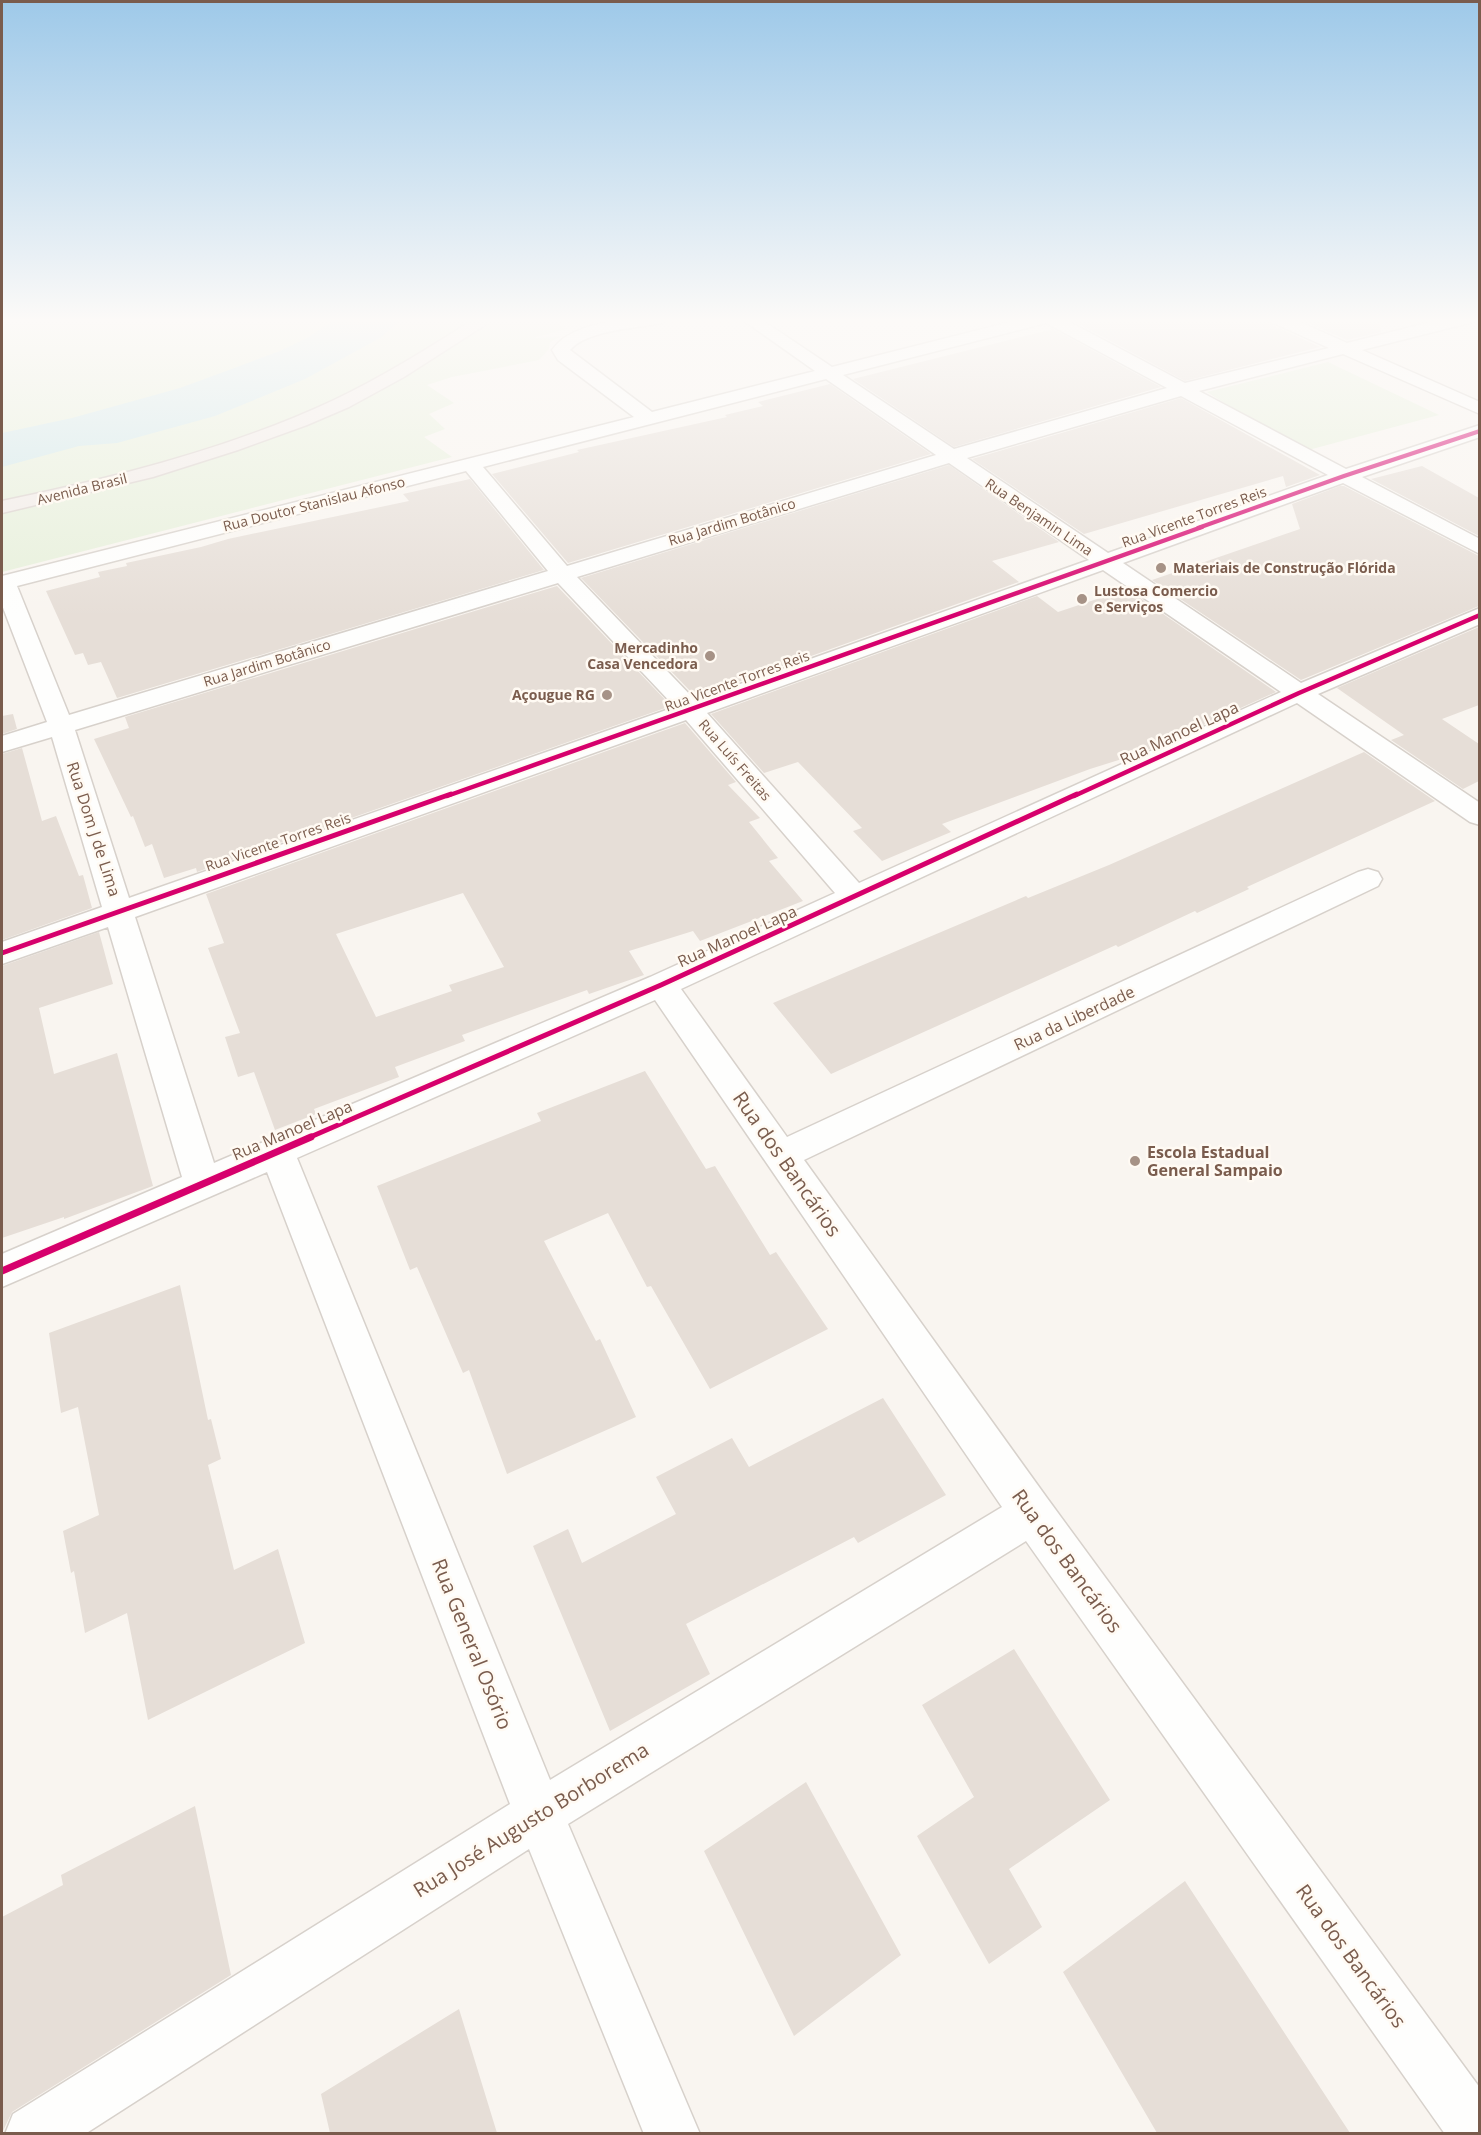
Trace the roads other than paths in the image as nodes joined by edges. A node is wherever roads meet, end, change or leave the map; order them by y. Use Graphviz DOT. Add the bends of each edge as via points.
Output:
graph roads {
  1 [pos="307,418"];
  2 [pos="654,418"];
  3 [pos="892,418"];
  4 [pos="1085,418"];
  5 [pos="1237,418"];
  6 [pos="649,419"];
  7 [pos="1479,431"];
  8 [pos="949,457"];
  9 [pos="470,464"];
  10 [pos="1344,476"];
  11 [pos="2,507"];
  12 [pos="1479,548"];
  13 [pos="1105,562"];
  14 [pos="561,573"];
  15 [pos="3,583"];
  16 [pos="1479,615"];
  17 [pos="1299,693"];
  18 [pos="691,710"];
  19 [pos="61,726"];
  20 [pos="2,744"];
  21 [pos="1479,816"];
  22 [pos="1368,879"];
  23 [pos="855,897"];
  24 [pos="119,910"];
  25 [pos="2,953"];
  26 [pos="662,985"];
  27 [pos="277,1152"];
  28 [pos="780,1156"];
  29 [pos="202,1183"];
  30 [pos="2,1271"];
  31 [pos="1032,1513"];
  32 [pos="539,1814"];
  33 [pos="33,2133"];
  34 [pos="672,2133"];
  35 [pos="1479,2133"];
  1 -- 11 [label="highway, Avenida Brasil" via="169,467 65,495"];
  2 -- 6 [label="street, Rua Doutor Stanislau Afonso"];
  3 -- 8 [label="street, Rua Benjamin Lima"];
  4 -- 8 [label="street, Rua Jardim Botânico"];
  5 -- 10 [label="street"];
  6 -- 9 [label="street, Rua Doutor Stanislau Afonso"];
  7 -- 10 [label="street, Rua Vicente Torres Reis"];
  8 -- 13 [label="street, Rua Benjamin Lima"];
  8 -- 14 [label="street, Rua Jardim Botânico"];
  9 -- 14 [label="street, Rua Luís Freitas"];
  9 -- 15 [label="street, Rua Doutor Stanislau Afonso"];
  10 -- 12 [label="street"];
  10 -- 13 [label="street, Rua Vicente Torres Reis"];
  13 -- 17 [label="street, Rua Benjamin Lima"];
  13 -- 18 [label="street, Rua Vicente Torres Reis"];
  14 -- 18 [label="street, Rua Luís Freitas"];
  14 -- 19 [label="street, Rua Jardim Botânico"];
  15 -- 19 [label="street, Rua Dom J de Lima"];
  16 -- 17 [label="street, Rua Manoel Lapa"];
  17 -- 21 [label="street, Rua Benjamin Lima"];
  17 -- 23 [label="street, Rua Manoel Lapa"];
  18 -- 23 [label="street, Rua Luís Freitas"];
  18 -- 24 [label="street, Rua Vicente Torres Reis"];
  19 -- 20 [label="street, Rua Jardim Botânico"];
  19 -- 24 [label="street, Rua Dom J de Lima"];
  22 -- 28 [label="street, Rua da Liberdade"];
  23 -- 26 [label="street, Rua Manoel Lapa"];
  24 -- 25 [label="street, Rua Vicente Torres Reis"];
  24 -- 29 [label="street, Rua Dom J de Lima"];
  26 -- 27 [label="street, Rua Manoel Lapa"];
  26 -- 28 [label="street, Rua dos Bancários"];
  27 -- 29 [label="street, Rua Manoel Lapa"];
  27 -- 32 [label="street, Rua General Osório"];
  28 -- 31 [label="street, Rua dos Bancários"];
  29 -- 30 [label="street, Rua Manoel Lapa"];
  31 -- 32 [label="street, Rua José Augusto Borborema"];
  31 -- 35 [label="street, Rua dos Bancários"];
  32 -- 33 [label="street, Rua José Augusto Borborema"];
  32 -- 34 [label="street, Rua General Osório"];
}
